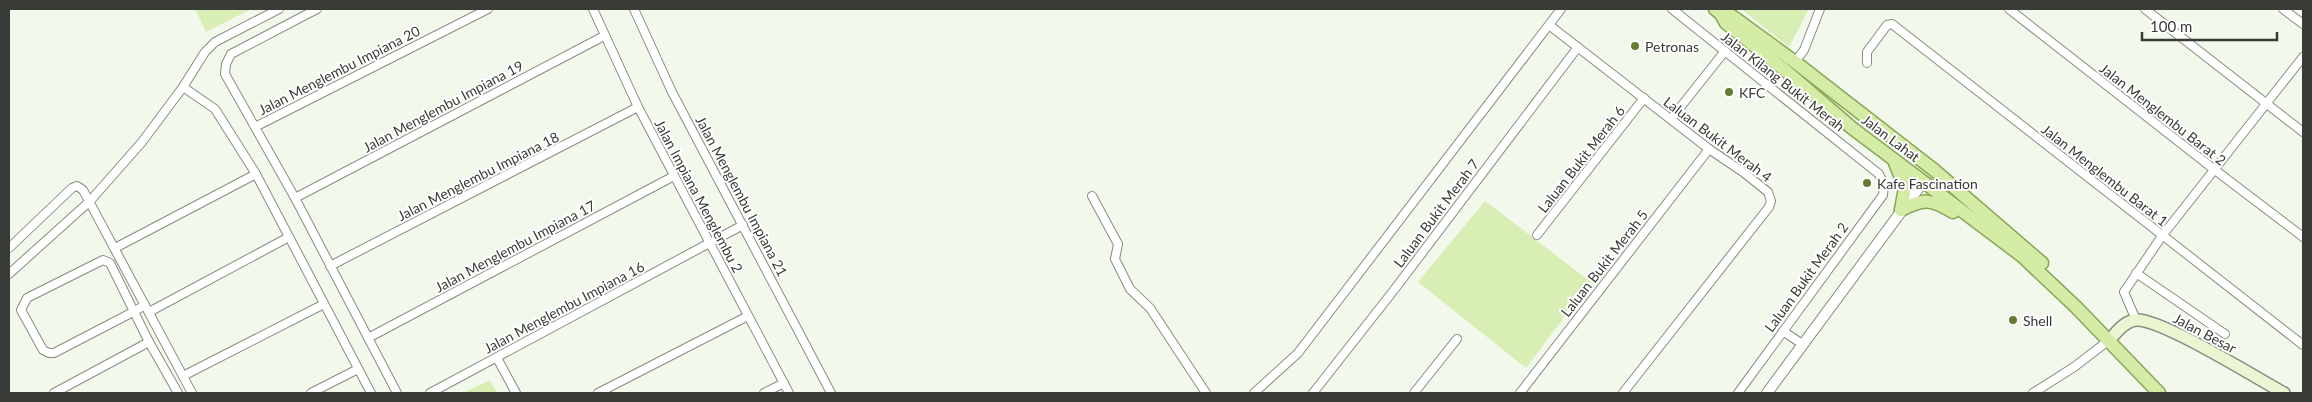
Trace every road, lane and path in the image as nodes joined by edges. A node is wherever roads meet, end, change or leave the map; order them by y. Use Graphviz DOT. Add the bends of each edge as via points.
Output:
graph roads {
  1 [pos="279,9"];
  2 [pos="317,9"];
  3 [pos="488,9"];
  4 [pos="593,9"];
  5 [pos="634,9"];
  6 [pos="1561,9"];
  7 [pos="1672,9"];
  8 [pos="1820,9"];
  9 [pos="2009,9"];
  10 [pos="2145,9"];
  11 [pos="2283,9"];
  12 [pos="1721,15"];
  13 [pos="2303,24"];
  14 [pos="1549,25"];
  15 [pos="604,36"];
  16 [pos="1578,47"];
  17 [pos="1725,51"];
  18 [pos="2303,57"];
  19 [pos="1795,62"];
  20 [pos="1867,63"];
  21 [pos="183,87"];
  22 [pos="1644,98"];
  23 [pos="2266,104"];
  24 [pos="638,106"];
  25 [pos="1859,113"];
  26 [pos="1672,119"];
  27 [pos="255,127"];
  28 [pos="1852,128"];
  29 [pos="2303,132"];
  30 [pos="1709,149"];
  31 [pos="1894,160"];
  32 [pos="2215,170"];
  33 [pos="256,174"];
  34 [pos="1879,174"];
  35 [pos="674,176"];
  36 [pos="1923,182"];
  37 [pos="1092,196"];
  38 [pos="295,198"];
  39 [pos="90,201"];
  40 [pos="1901,210"];
  41 [pos="743,225"];
  42 [pos="2010,234"];
  43 [pos="1537,235"];
  44 [pos="2162,236"];
  45 [pos="2303,236"];
  46 [pos="289,237"];
  47 [pos="710,243"];
  48 [pos="9,248"];
  49 [pos="115,248"];
  50 [pos="2022,256"];
  51 [pos="330,266"];
  52 [pos="2136,273"];
  53 [pos="9,274"];
  54 [pos="324,304"];
  55 [pos="147,309"];
  56 [pos="133,312"];
  57 [pos="748,316"];
  58 [pos="2136,320"];
  59 [pos="1784,331"];
  60 [pos="2224,334"];
  61 [pos="368,338"];
  62 [pos="1457,339"];
  63 [pos="2109,340"];
  64 [pos="149,342"];
  65 [pos="1802,344"];
  66 [pos="2303,344"];
  67 [pos="497,358"];
  68 [pos="358,369"];
  69 [pos="183,376"];
  70 [pos="784,383"];
  71 [pos="54,393"];
  72 [pos="178,393"];
  73 [pos="192,393"];
  74 [pos="311,393"];
  75 [pos="370,393"];
  76 [pos="396,393"];
  77 [pos="430,393"];
  78 [pos="516,393"];
  79 [pos="598,393"];
  80 [pos="764,393"];
  81 [pos="789,393"];
  82 [pos="832,393"];
  83 [pos="1206,393"];
  84 [pos="1254,393"];
  85 [pos="1313,393"];
  86 [pos="1414,393"];
  87 [pos="1520,393"];
  88 [pos="1623,393"];
  89 [pos="1738,393"];
  90 [pos="1767,393"];
  91 [pos="2033,393"];
  92 [pos="2159,393"];
  93 [pos="2166,393"];
  94 [pos="2284,393"];
  1 -- 21 [label="street" via="215,42"];
  2 -- 27 [label="street" via="230,54 225,74"];
  3 -- 27 [label="street, Jalan Menglembu Impiana 20"];
  4 -- 15 [label="street, Jalan Impiana Menglembu 2"];
  5 -- 41 [label="street, Jalan Menglembu Impiana 21" via="672,92"];
  6 -- 14 [label="street"];
  7 -- 17 [label="street, Jalan Kilang Bukit Merah"];
  8 -- 19 [label="street" via="1804,50"];
  9 -- 32 [label="street, Jalan Menglembu Barat 2"];
  10 -- 23 [label="street"];
  11 -- 13 [label="street"];
  12 -- 19 [label="main road, Jalan Lahat" via="1732,16"];
  12 -- 28 [label="main road, Jalan Lahat"];
  14 -- 16 [label="street, Laluan Bukit Merah 4"];
  14 -- 84 [label="street" via="1298,353"];
  15 -- 24 [label="street, Jalan Impiana Menglembu 2"];
  15 -- 38 [label="street, Jalan Menglembu Impiana 19"];
  16 -- 22 [label="street, Laluan Bukit Merah 4"];
  16 -- 85 [label="street, Laluan Bukit Merah 7"];
  17 -- 26 [label="street"];
  17 -- 34 [label="street, Jalan Kilang Bukit Merah"];
  18 -- 23 [label="street"];
  19 -- 25 [label="main road, Jalan Lahat"];
  19 -- 28 [label="main road" via="1799,74"];
  20 -- 44 [label="street, Jalan Menglembu Barat 1" via="1867,52 1887,25 1892,24"];
  21 -- 33 [label="street" via="215,109"];
  21 -- 39 [label="street" via="142,142"];
  22 -- 26 [label="street, Laluan Bukit Merah 4"];
  22 -- 43 [label="street, Laluan Bukit Merah 6"];
  23 -- 29 [label="street"];
  23 -- 32 [label="street"];
  24 -- 35 [label="street, Jalan Impiana Menglembu 2"];
  24 -- 51 [label="street, Jalan Menglembu Impiana 18"];
  25 -- 36 [label="main road" via="1881,138 1920,168"];
  25 -- 42 [label="main road, Jalan Lahat"];
  26 -- 30 [label="street, Laluan Bukit Merah 4"];
  27 -- 38 [label="street"];
  28 -- 31 [label="main road, Jalan Lahat"];
  30 -- 87 [label="street, Laluan Bukit Merah 5"];
  30 -- 88 [label="street, Laluan Bukit Merah 4" via="1768,192 1771,201"];
  31 -- 36 [label="main road, Jalan Lahat"];
  31 -- 40 [label="main road" via="1905,187"];
  32 -- 44 [label="street"];
  32 -- 45 [label="street, Jalan Menglembu Barat 2"];
  33 -- 46 [label="street"];
  33 -- 49 [label="street"];
  34 -- 59 [label="street, Laluan Bukit Merah 2" via="1884,184 1883,196"];
  35 -- 47 [label="street, Jalan Impiana Menglembu 2"];
  35 -- 61 [label="street, Jalan Menglembu Impiana 17"];
  36 -- 40 [label="street"];
  36 -- 42 [label="main road" via="1938,182"];
  36 -- 50 [label="main road, Jalan Lahat"];
  37 -- 83 [label="street" via="1118,244 1115,259 1130,289 1150,308"];
  38 -- 51 [label="street"];
  39 -- 48 [label="street" via="77,186"];
  39 -- 49 [label="street"];
  39 -- 53 [label="street"];
  40 -- 50 [label="main road" via="1924,200 1936,203"];
  40 -- 65 [label="street"];
  41 -- 47 [label="street, Jalan Menglembu Impiana 16"];
  41 -- 82 [label="street, Jalan Menglembu Impiana 21"];
  42 -- 63 [label="main road, Jalan Lahat" via="2045,266"];
  44 -- 52 [label="street"];
  44 -- 66 [label="street, Jalan Menglembu Barat 1"];
  46 -- 54 [label="street"];
  46 -- 55 [label="street"];
  47 -- 57 [label="street, Jalan Impiana Menglembu 2"];
  47 -- 67 [label="street, Jalan Menglembu Impiana 16"];
  49 -- 55 [label="street"];
  50 -- 63 [label="main road, Jalan Lahat"];
  51 -- 61 [label="street"];
  52 -- 58 [label="street" via="2124,292"];
  52 -- 60 [label="street"];
  54 -- 68 [label="street"];
  54 -- 69 [label="street"];
  55 -- 56 [label="street"];
  55 -- 69 [label="street"];
  56 -- 56 [label="street" via="110,263 103,260 27,298 21,310 43,350 49,353"];
  56 -- 64 [label="street"];
  57 -- 70 [label="street, Jalan Impiana Menglembu 2"];
  57 -- 79 [label="street"];
  58 -- 63 [label="main road" via="2127,322"];
  58 -- 94 [label="main road, Jalan Besar" via="2154,324 2189,340"];
  59 -- 65 [label="street"];
  59 -- 89 [label="street, Laluan Bukit Merah 2"];
  61 -- 76 [label="street"];
  62 -- 86 [label="street"];
  63 -- 91 [label="street"];
  63 -- 92 [label="main road"];
  63 -- 93 [label="main road"];
  64 -- 71 [label="street"];
  64 -- 72 [label="street"];
  65 -- 90 [label="street"];
  67 -- 77 [label="street, Jalan Menglembu Impiana 16"];
  67 -- 78 [label="street"];
  68 -- 74 [label="street"];
  68 -- 75 [label="street"];
  69 -- 73 [label="street"];
  70 -- 80 [label="street"];
  70 -- 81 [label="street, Jalan Impiana Menglembu 2"];
}
